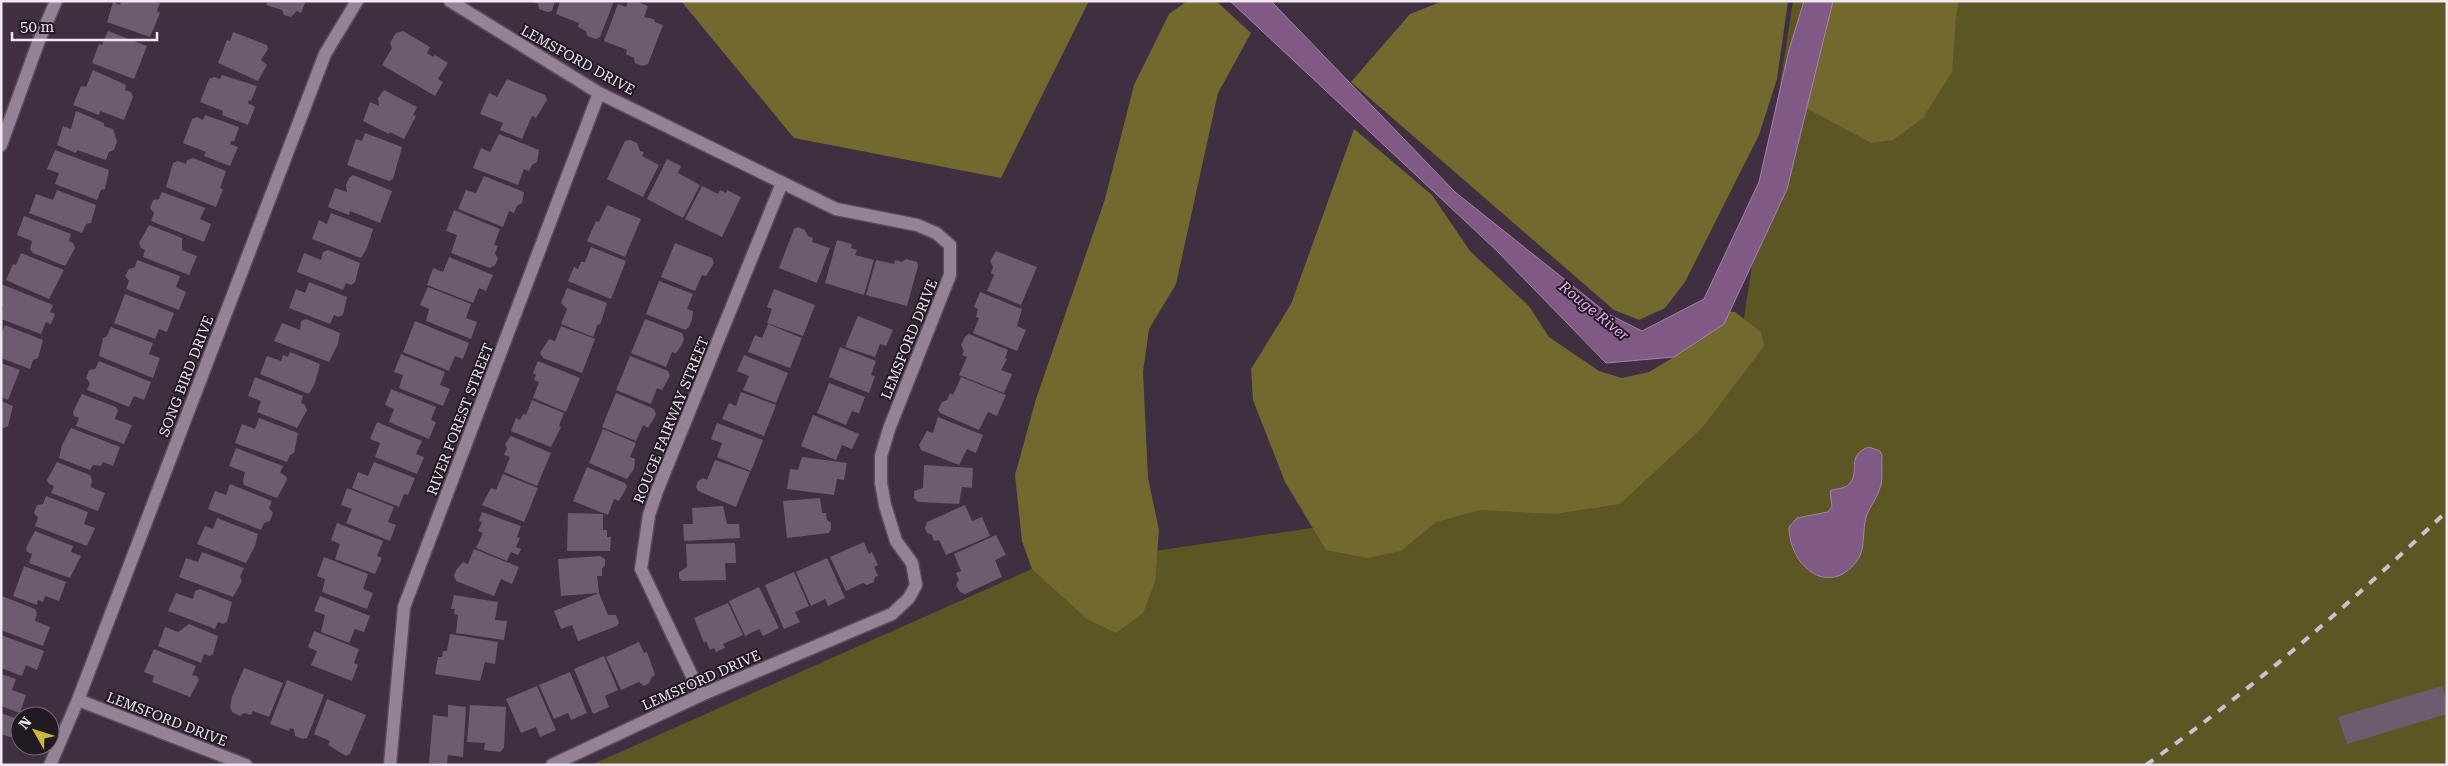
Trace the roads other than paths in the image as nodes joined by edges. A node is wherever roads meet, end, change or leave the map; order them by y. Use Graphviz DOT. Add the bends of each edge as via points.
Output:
graph roads {
  1 [pos="56,1"];
  2 [pos="357,1"];
  3 [pos="450,1"];
  4 [pos="599,93"];
  5 [pos="1,145"];
  6 [pos="782,183"];
  7 [pos="701,695"];
  8 [pos="78,700"];
  9 [pos="50,765"];
  10 [pos="246,765"];
  11 [pos="390,765"];
  12 [pos="552,765"];
  1 -- 5 [label="street"];
  2 -- 8 [label="street, SONG BIRD DRIVE" via="325,54"];
  3 -- 4 [label="street, LEMSFORD DRIVE"];
  4 -- 6 [label="street, LEMSFORD DRIVE"];
  4 -- 11 [label="street, RIVER FOREST STREET" via="404,607"];
  6 -- 7 [label="street, ROUGE FAIRWAY STREET" via="658,491 645,538 641,569"];
  6 -- 7 [label="street, LEMSFORD DRIVE" via="836,209 917,225 936,233 950,245 950,275 881,456 885,505 896,541 912,562 916,585 909,598 892,614"];
  7 -- 12 [label="street, LEMSFORD DRIVE"];
  8 -- 9 [label="street, SONG BIRD DRIVE"];
  8 -- 10 [label="street, LEMSFORD DRIVE"];
}
